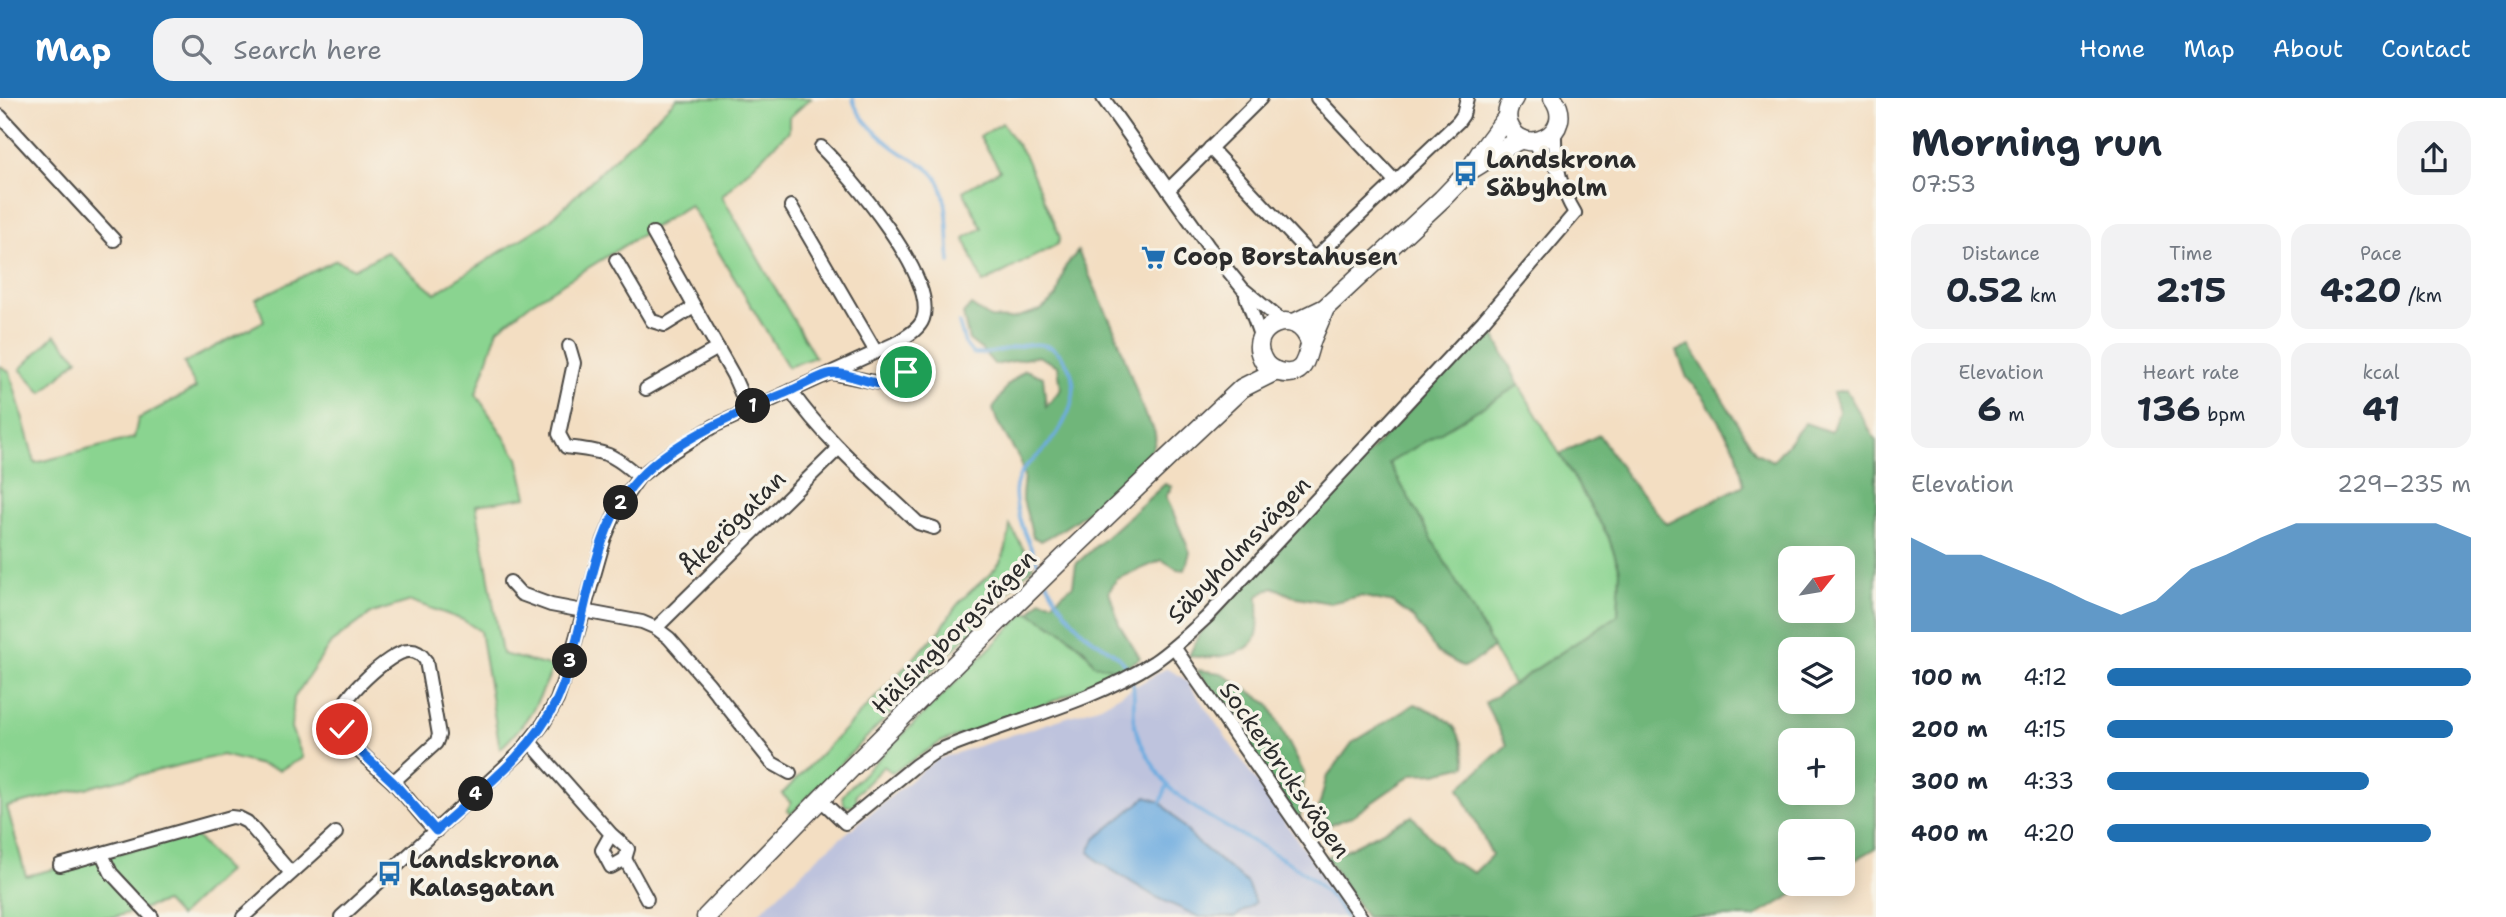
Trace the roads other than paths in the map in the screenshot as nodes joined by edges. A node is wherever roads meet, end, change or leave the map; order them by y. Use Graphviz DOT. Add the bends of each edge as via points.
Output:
graph roads {
  1 [pos="1103,98"];
  2 [pos="1317,98"];
  3 [pos="1467,98"];
  4 [pos="1514,98"];
  5 [pos="1252,101"];
  6 [pos="1559,109"];
  7 [pos="0,116"];
  8 [pos="1507,117"];
  9 [pos="1527,140"];
  10 [pos="821,147"];
  11 [pos="1210,148"];
  12 [pos="1556,168"];
  13 [pos="1469,171"];
  14 [pos="1395,181"];
  15 [pos="1168,190"];
  16 [pos="791,206"];
  17 [pos="653,233"];
  18 [pos="114,240"];
  19 [pos="616,260"];
  20 [pos="1243,289"];
  21 [pos="694,307"];
  22 [pos="1325,309"];
  23 [pos="1289,322"];
  24 [pos="896,343"];
  25 [pos="1310,343"];
  26 [pos="569,346"];
  27 [pos="1261,346"];
  28 [pos="718,348"];
  29 [pos="876,352"];
  30 [pos="1276,371"];
  31 [pos="831,373"];
  32 [pos="1242,388"];
  33 [pos="646,389"];
  34 [pos="791,391"];
  35 [pos="748,409"];
  36 [pos="839,448"];
  37 [pos="639,477"];
  38 [pos="934,528"];
  39 [pos="510,582"];
  40 [pos="584,612"];
  41 [pos="656,628"];
  42 [pos="1174,647"];
  43 [pos="529,741"];
  44 [pos="790,773"];
  45 [pos="393,782"];
  46 [pos="820,799"];
  47 [pos="436,831"];
  48 [pos="336,833"];
  49 [pos="611,834"];
  50 [pos="102,854"];
  51 [pos="625,859"];
  52 [pos="60,865"];
  53 [pos="291,873"];
  54 [pos="647,899"];
  55 [pos="152,917"];
  56 [pos="243,917"];
  57 [pos="341,917"];
  58 [pos="706,917"];
  59 [pos="1361,917"];
  1 -- 15 [label="street"];
  2 -- 14 [label="street"];
  3 -- 14 [label="street" via="1458,122"];
  4 -- 8 [label="main road"];
  5 -- 11 [label="street"];
  6 -- 9 [label="main road" via="1547,137"];
  6 -- 12 [label="street, Säbyholmsvägen"];
  7 -- 18 [label="street"];
  8 -- 9 [label="main road" via="1512,130"];
  8 -- 13 [label="main road"];
  9 -- 12 [label="street, Säbyholmsvägen"];
  9 -- 13 [label="main road" via="1501,149"];
  10 -- 24 [label="street" via="886,224 921,289 922,322"];
  11 -- 14 [label="street" via="1314,258"];
  11 -- 15 [label="street"];
  12 -- 42 [label="street, Säbyholmsvägen" via="1575,213 1566,225 1483,321"];
  13 -- 22 [label="main road"];
  15 -- 20 [label="street"];
  16 -- 29 [label="street"];
  17 -- 21 [label="street"];
  19 -- 21 [label="street" via="652,321 664,325"];
  20 -- 23 [label="street"];
  20 -- 27 [label="street"];
  21 -- 28 [label="street"];
  22 -- 23 [label="main road"];
  22 -- 25 [label="main road"];
  23 -- 25 [label="main road" via="1305,331"];
  23 -- 27 [label="main road" via="1269,327"];
  24 -- 29 [label="street"];
  24 -- 31 [label="street" via="906,368 894,384"];
  25 -- 30 [label="main road" via="1309,356 1301,367"];
  26 -- 37 [label="street" via="574,363 559,434 566,447 615,456"];
  27 -- 30 [label="main road" via="1266,365"];
  27 -- 32 [label="main road, Hälsingborgsvägen"];
  28 -- 33 [label="street"];
  28 -- 35 [label="street"];
  29 -- 31 [label="street"];
  30 -- 32 [label="main road, Hälsingborgsvägen"];
  31 -- 34 [label="street"];
  32 -- 46 [label="main road, Hälsingborgsvägen" via="1073,546"];
  34 -- 35 [label="street"];
  34 -- 36 [label="street"];
  35 -- 37 [label="street" via="694,438"];
  36 -- 38 [label="street" via="918,523"];
  36 -- 41 [label="street, Åkerögatan"];
  37 -- 40 [label="street" via="608,530"];
  39 -- 40 [label="street" via="521,594"];
  40 -- 41 [label="street"];
  40 -- 43 [label="street" via="557,700"];
  41 -- 44 [label="street" via="709,684 772,763"];
  42 -- 46 [label="street, Säbyholmsvägen" via="1099,691 935,752 845,823"];
  42 -- 59 [label="street, Sockerbruksvägen"];
  43 -- 47 [label="street"];
  43 -- 49 [label="street"];
  45 -- 45 [label="street" via="342,729 339,710 391,656 407,650 426,661 439,735"];
  45 -- 47 [label="street"];
  46 -- 58 [label="main road, Hälsingborgsvägen"];
  47 -- 57 [label="street"];
  48 -- 53 [label="street"];
  49 -- 51 [label="street" via="628,849"];
  49 -- 51 [label="street" via="602,850 611,867"];
  50 -- 52 [label="street"];
  50 -- 53 [label="street" via="231,817 247,822"];
  50 -- 55 [label="street" via="111,873"];
  51 -- 54 [label="street"];
  53 -- 56 [label="street"];
}
